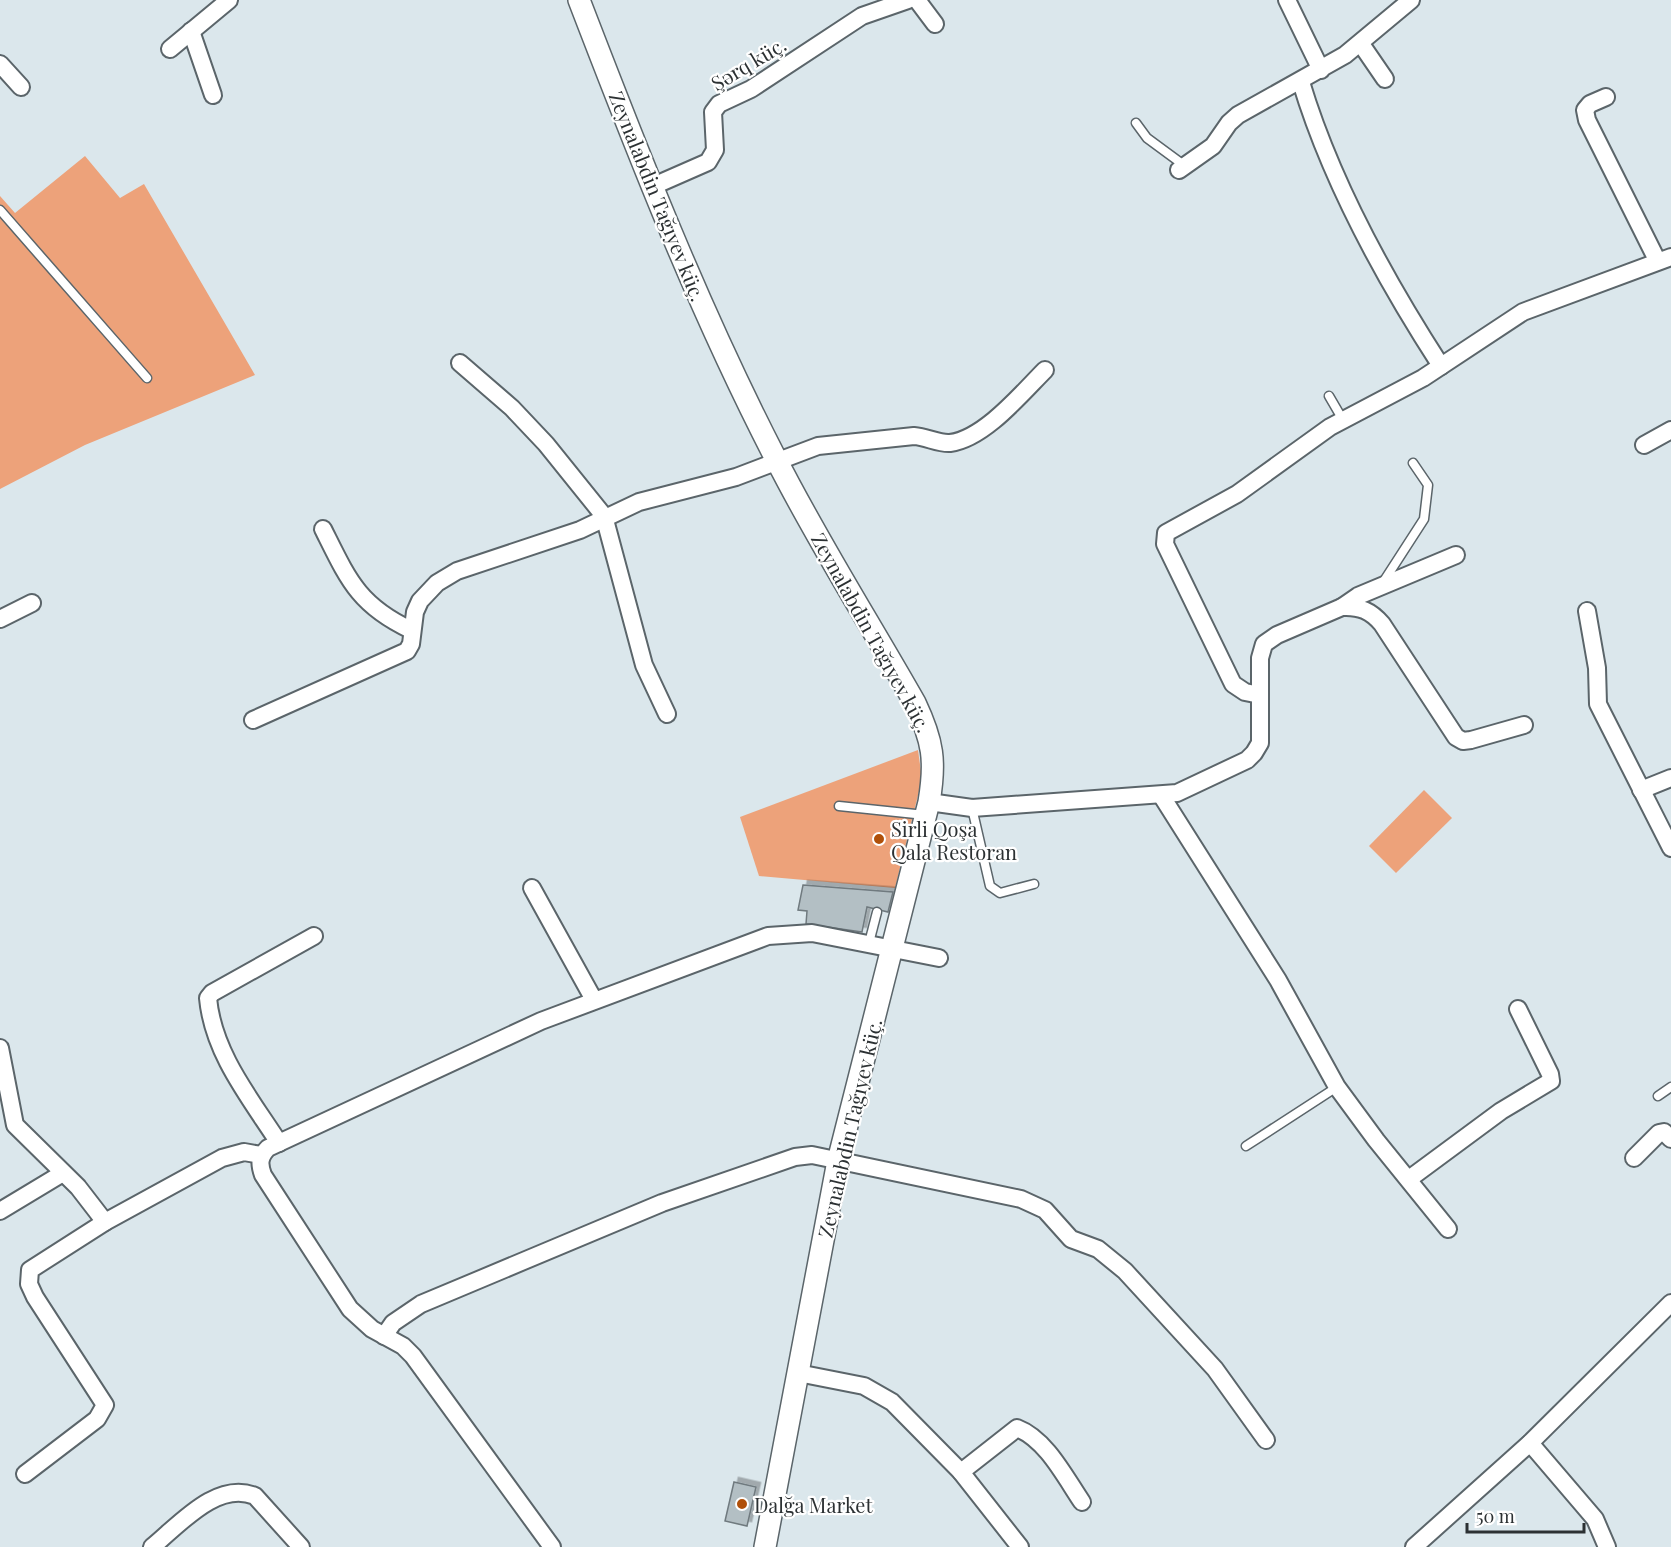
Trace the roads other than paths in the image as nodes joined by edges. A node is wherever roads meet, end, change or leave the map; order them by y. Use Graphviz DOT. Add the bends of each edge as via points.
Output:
graph roads {
  1 [pos="229,0"];
  2 [pos="579,0"];
  3 [pos="908,0"];
  4 [pos="917,0"];
  5 [pos="1287,0"];
  6 [pos="1411,0"];
  7 [pos="935,24"];
  8 [pos="191,31"];
  9 [pos="1361,44"];
  10 [pos="170,49"];
  11 [pos="0,64"];
  12 [pos="1321,70"];
  13 [pos="1385,79"];
  14 [pos="1301,82"];
  15 [pos="21,87"];
  16 [pos="213,96"];
  17 [pos="1606,97"];
  18 [pos="1136,123"];
  19 [pos="1182,168"];
  20 [pos="651,187"];
  21 [pos="0,210"];
  22 [pos="1664,259"];
  23 [pos="460,363"];
  24 [pos="1441,366"];
  25 [pos="1045,370"];
  26 [pos="147,378"];
  27 [pos="1329,396"];
  28 [pos="1343,420"];
  29 [pos="1671,430"];
  30 [pos="1644,445"];
  31 [pos="777,460"];
  32 [pos="1413,463"];
  33 [pos="604,516"];
  34 [pos="323,529"];
  35 [pos="1456,555"];
  36 [pos="1380,587"];
  37 [pos="32,603"];
  38 [pos="1342,606"];
  39 [pos="1587,611"];
  40 [pos="0,619"];
  41 [pos="411,630"];
  42 [pos="1260,695"];
  43 [pos="667,714"];
  44 [pos="253,720"];
  45 [pos="1524,725"];
  46 [pos="1671,778"];
  47 [pos="1641,790"];
  48 [pos="1161,795"];
  49 [pos="839,806"];
  50 [pos="927,808"];
  51 [pos="972,808"];
  52 [pos="1671,848"];
  53 [pos="1034,884"];
  54 [pos="532,888"];
  55 [pos="877,912"];
  56 [pos="314,936"];
  57 [pos="869,943"];
  58 [pos="890,946"];
  59 [pos="939,958"];
  60 [pos="594,1000"];
  61 [pos="1518,1009"];
  62 [pos="0,1048"];
  63 [pos="1337,1087"];
  64 [pos="1671,1087"];
  65 [pos="1658,1096"];
  66 [pos="1671,1139"];
  67 [pos="279,1143"];
  68 [pos="1246,1146"];
  69 [pos="261,1155"];
  70 [pos="1634,1158"];
  71 [pos="838,1161"];
  72 [pos="63,1173"];
  73 [pos="1408,1179"];
  74 [pos="0,1211"];
  75 [pos="105,1222"];
  76 [pos="1448,1229"];
  77 [pos="1671,1303"];
  78 [pos="384,1336"];
  79 [pos="798,1373"];
  80 [pos="1266,1440"];
  81 [pos="1530,1443"];
  82 [pos="961,1472"];
  83 [pos="25,1474"];
  84 [pos="1082,1502"];
  85 [pos="152,1547"];
  86 [pos="300,1547"];
  87 [pos="552,1547"];
  88 [pos="765,1547"];
  89 [pos="1020,1547"];
  90 [pos="1414,1547"];
  91 [pos="1607,1547"];
  1 -- 8 [label="street"];
  2 -- 20 [label="street, Zeynalabdin Tağıyev küç."];
  3 -- 20 [label="street, Şərq küç." via="862,16 751,89 719,104 713,112 713,156 708,162"];
  4 -- 7 [label="street"];
  5 -- 12 [label="street"];
  6 -- 9 [label="street"];
  8 -- 10 [label="street"];
  8 -- 16 [label="street"];
  9 -- 12 [label="street"];
  9 -- 13 [label="street"];
  11 -- 15 [label="street"];
  12 -- 14 [label="street"];
  14 -- 19 [label="street" via="1239,115 1213,146"];
  14 -- 24 [label="street" via="1310,112 1386,277"];
  17 -- 22 [label="street" via="1585,110 1587,120"];
  18 -- 19 [label="lane" via="1147,138"];
  20 -- 31 [label="street, Zeynalabdin Tağıyev küç." via="692,285"];
  21 -- 26 [label="lane"];
  22 -- 24 [label="street" via="1536,306"];
  23 -- 33 [label="street" via="512,408"];
  24 -- 28 [label="street"];
  25 -- 31 [label="street" via="975,435 963,440 942,443 914,436 853,441 818,446"];
  27 -- 28 [label="lane"];
  28 -- 42 [label="street" via="1237,494 1172,529 1164,538 1233,684"];
  29 -- 30 [label="street"];
  31 -- 33 [label="street" via="736,477 639,502"];
  31 -- 50 [label="street, Zeynalabdin Tağıyev küç." via="925,724 934,762"];
  32 -- 36 [label="lane" via="1428,485 1424,519"];
  33 -- 41 [label="street" via="580,530 457,571 437,583 420,601"];
  33 -- 43 [label="street" via="644,665"];
  34 -- 41 [label="street" via="356,590 387,619"];
  35 -- 36 [label="street"];
  36 -- 38 [label="street"];
  37 -- 40 [label="street"];
  38 -- 42 [label="street" via="1264,644"];
  38 -- 45 [label="street" via="1368,611 1382,624 1456,737 1471,740"];
  39 -- 47 [label="street" via="1597,668 1598,704"];
  41 -- 44 [label="street" via="407,651"];
  42 -- 48 [label="street" via="1260,743 1254,753 1198,785"];
  46 -- 47 [label="street"];
  47 -- 52 [label="street"];
  48 -- 51 [label="street"];
  48 -- 63 [label="street" via="1278,980"];
  49 -- 50 [label="lane"];
  50 -- 51 [label="street"];
  50 -- 58 [label="street, Zeynalabdin Tağıyev küç."];
  51 -- 53 [label="lane" via="990,886 1000,893"];
  54 -- 60 [label="street"];
  55 -- 57 [label="lane"];
  56 -- 67 [label="street" via="208,998 225,1057"];
  57 -- 58 [label="street"];
  57 -- 60 [label="street" via="812,933 768,936"];
  58 -- 59 [label="street"];
  58 -- 71 [label="street, Zeynalabdin Tağıyev küç."];
  60 -- 67 [label="street"];
  61 -- 73 [label="street" via="1551,1081 1501,1111"];
  62 -- 72 [label="street" via="15,1125"];
  63 -- 68 [label="lane"];
  63 -- 73 [label="street"];
  64 -- 65 [label="lane"];
  66 -- 70 [label="street" via="1664,1132 1659,1133"];
  67 -- 69 [label="street"];
  69 -- 75 [label="street" via="244,1152 222,1158"];
  69 -- 78 [label="street" via="263,1175 350,1309"];
  71 -- 78 [label="street" via="812,1155 795,1157 662,1203 422,1304 393,1323"];
  71 -- 79 [label="street, Zeynalabdin Tağıyev küç."];
  71 -- 80 [label="street" via="1021,1199 1045,1210 1071,1239 1098,1249 1125,1271 1215,1369"];
  72 -- 74 [label="street"];
  72 -- 75 [label="street"];
  73 -- 76 [label="street"];
  75 -- 83 [label="street" via="37,1264 28,1276 35,1297 105,1405 98,1419"];
  77 -- 81 [label="street"];
  78 -- 87 [label="street" via="413,1356"];
  79 -- 82 [label="street" via="830,1378 892,1402"];
  79 -- 88 [label="street, Zeynalabdin Tağıyev küç."];
  81 -- 90 [label="street"];
  81 -- 91 [label="street" via="1595,1519"];
  82 -- 84 [label="street" via="1017,1428 1036,1440"];
  82 -- 89 [label="street"];
  85 -- 86 [label="street" via="207,1503 222,1495 246,1492 255,1496"];
}
